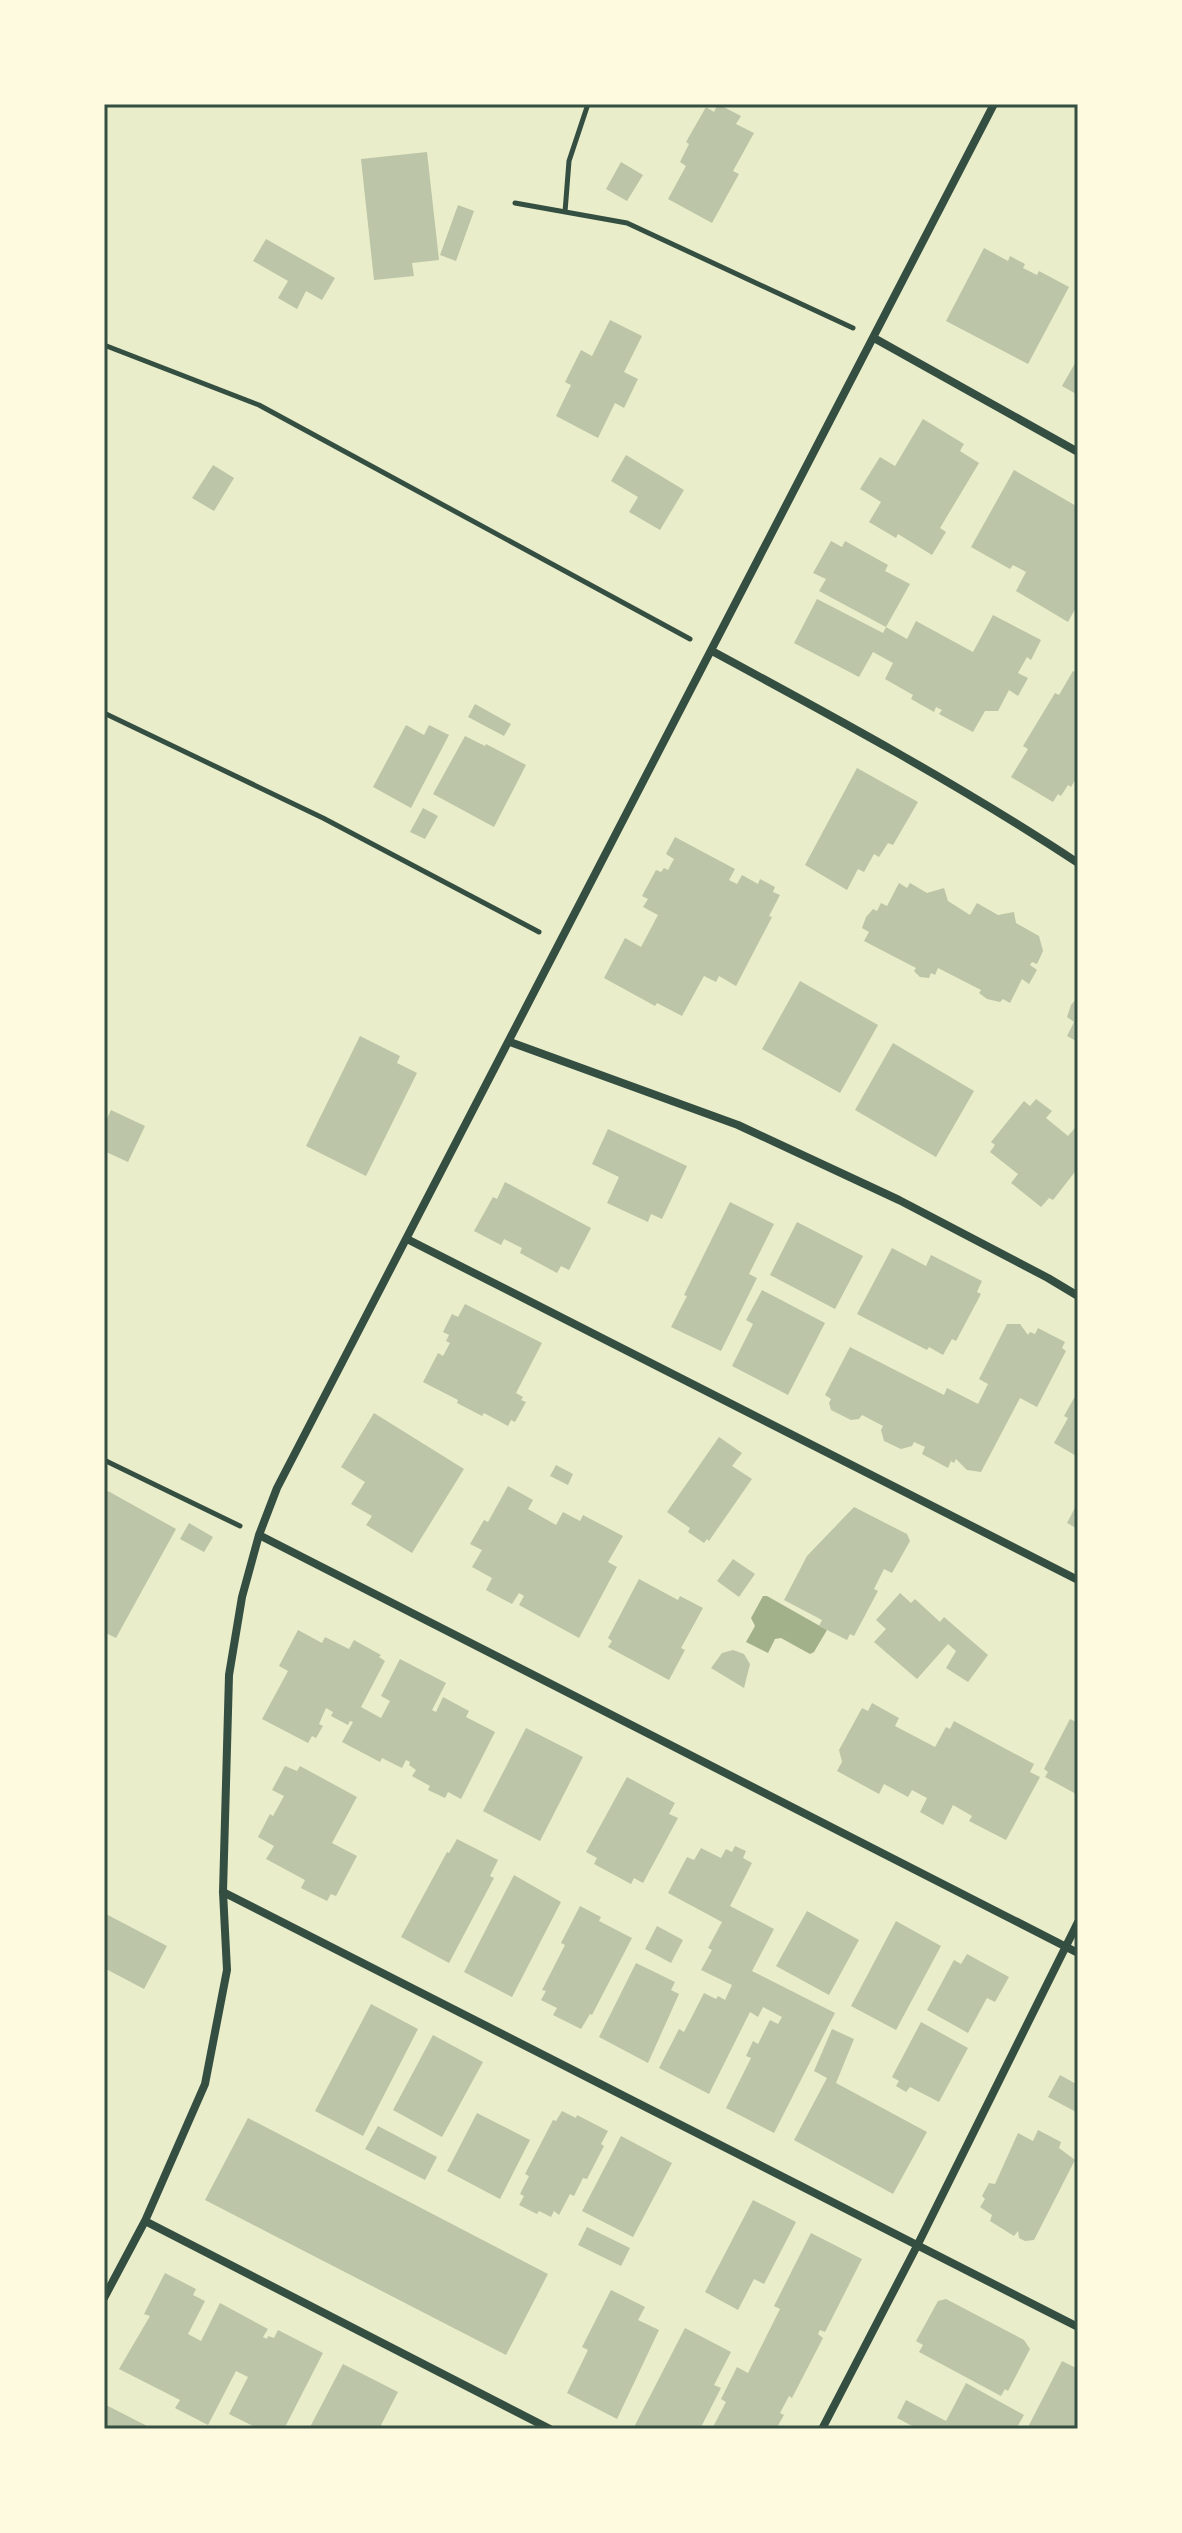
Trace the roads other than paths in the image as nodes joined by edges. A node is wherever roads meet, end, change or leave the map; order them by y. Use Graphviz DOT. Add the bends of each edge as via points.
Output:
graph roads {
  1 [pos="994,104"];
  2 [pos="874,338"];
  3 [pos="1078,452"];
  4 [pos="712,651"];
  5 [pos="1078,863"];
  6 [pos="510,1042"];
  7 [pos="407,1239"];
  8 [pos="1078,1296"];
  9 [pos="259,1535"];
  10 [pos="1078,1580"];
  11 [pos="223,1892"];
  12 [pos="1078,1922"];
  13 [pos="1065,1947"];
  14 [pos="1078,1953"];
  15 [pos="145,2221"];
  16 [pos="918,2244"];
  17 [pos="104,2298"];
  18 [pos="1078,2327"];
  19 [pos="550,2429"];
  20 [pos="822,2429"];
  1 -- 2 [label="street"];
  2 -- 3 [label="street"];
  2 -- 4 [label="street"];
  4 -- 5 [label="street" via="870,736"];
  4 -- 6 [label="street"];
  6 -- 7 [label="street"];
  6 -- 8 [label="street" via="738,1125 899,1200"];
  7 -- 9 [label="street" via="277,1488"];
  7 -- 10 [label="street"];
  9 -- 11 [label="street" via="229,1675"];
  9 -- 13 [label="street"];
  11 -- 15 [label="street" via="227,1970 205,2084"];
  11 -- 16 [label="street"];
  12 -- 13 [label="street"];
  13 -- 14 [label="street"];
  13 -- 16 [label="street"];
  15 -- 17 [label="street"];
  15 -- 19 [label="street"];
  16 -- 18 [label="street"];
  16 -- 20 [label="street"];
}
